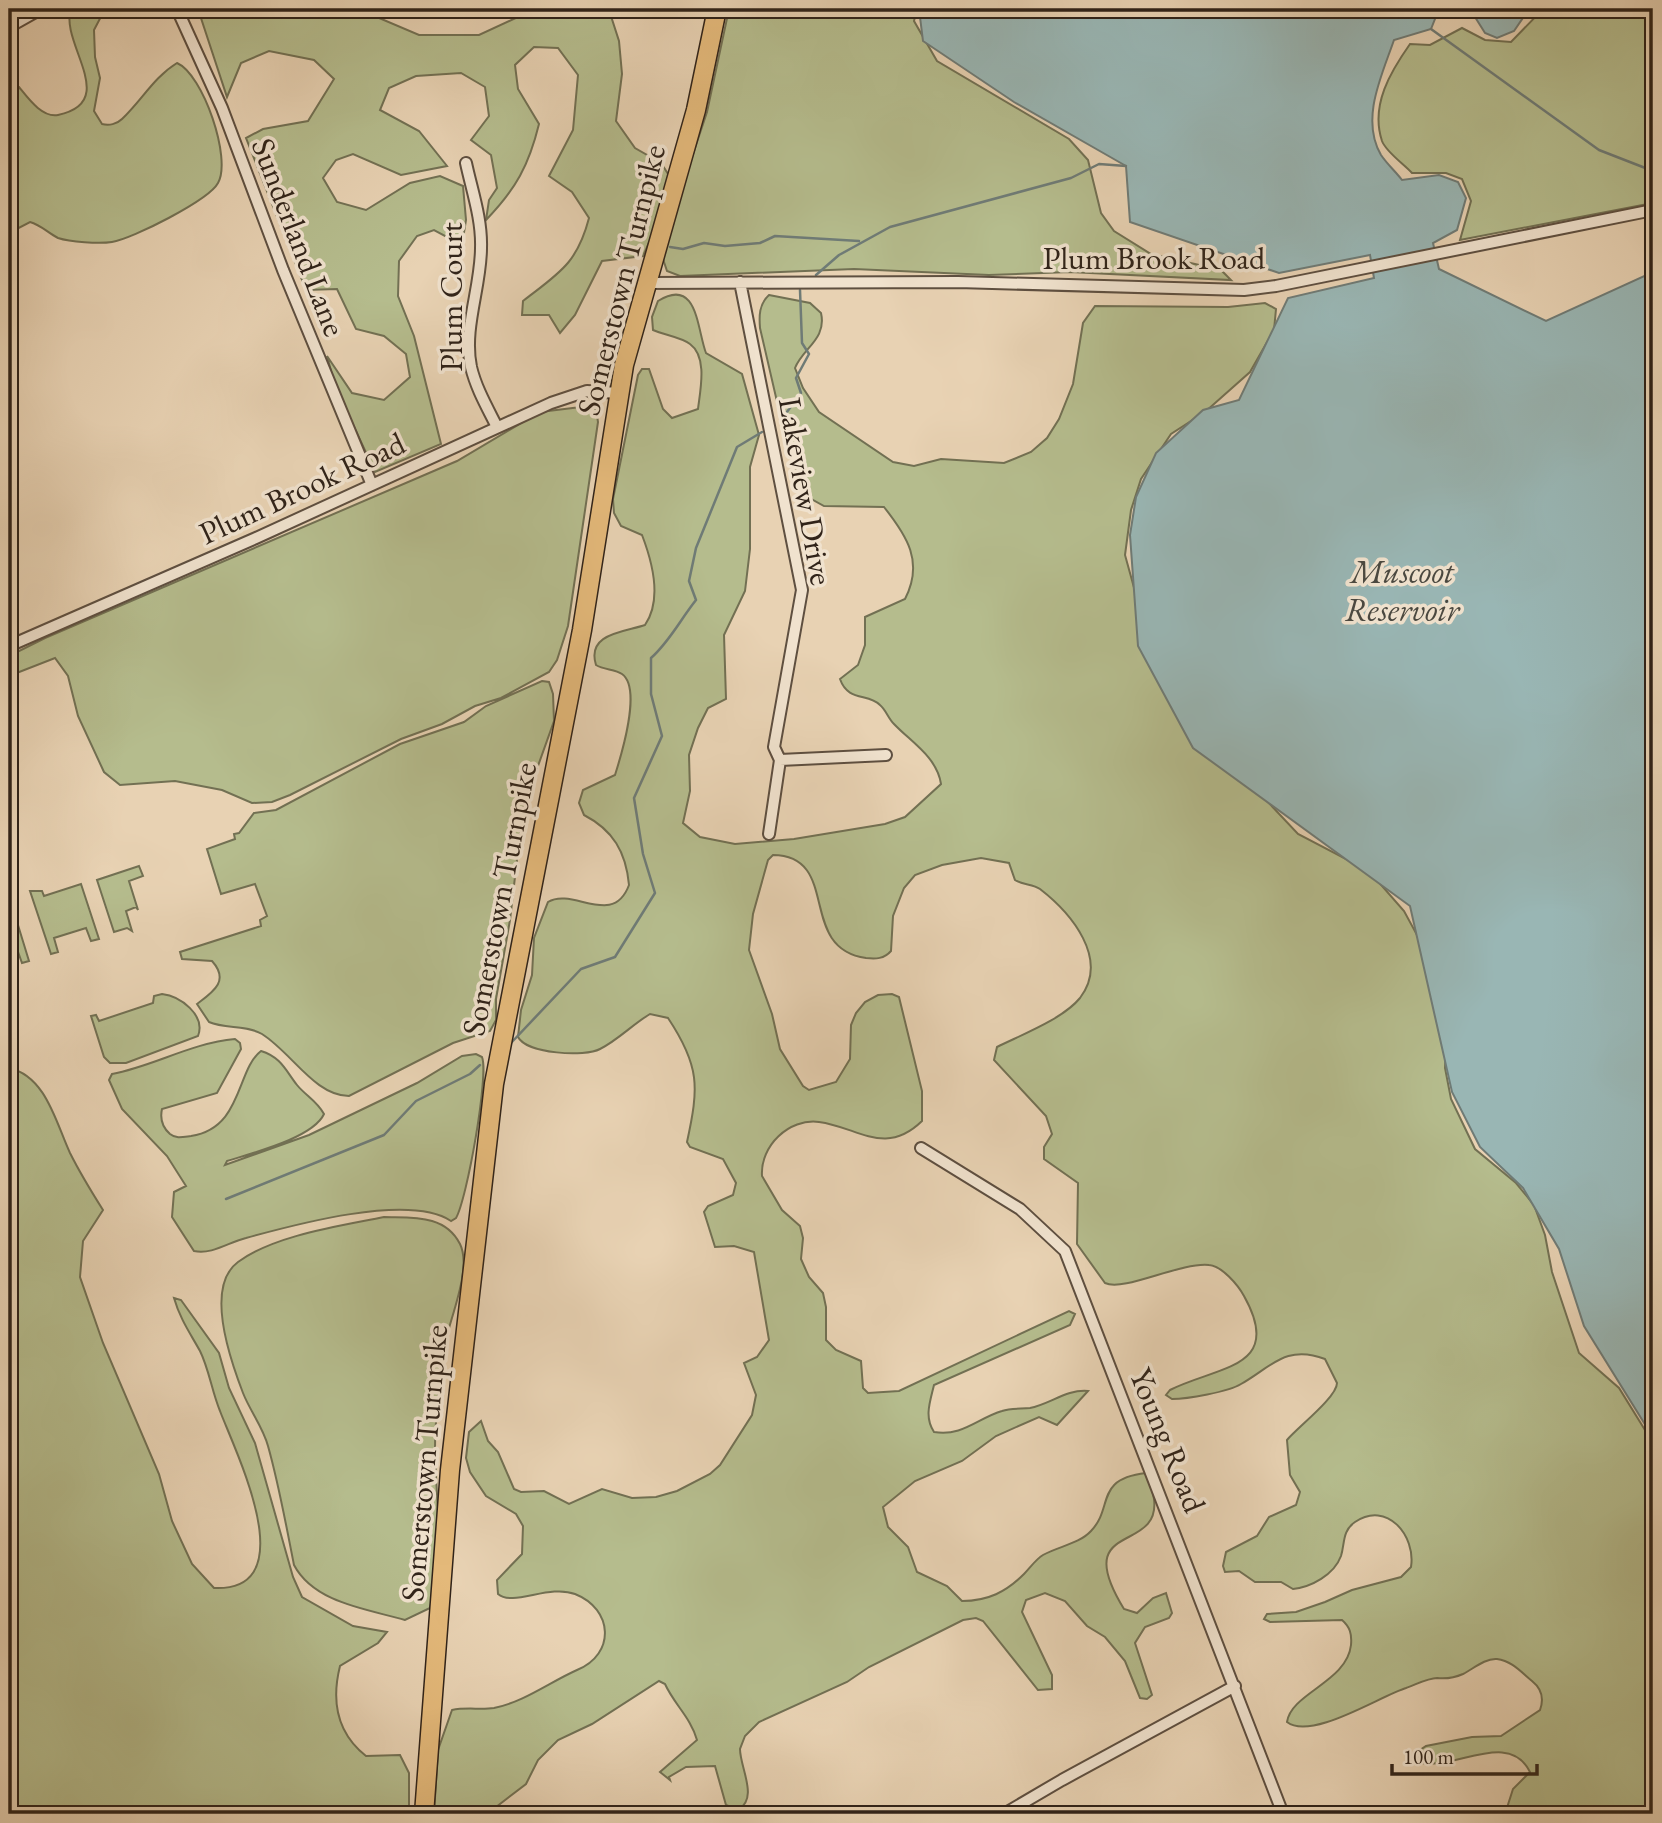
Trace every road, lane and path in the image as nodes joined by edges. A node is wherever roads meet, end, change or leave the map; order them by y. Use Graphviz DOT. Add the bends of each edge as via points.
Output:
graph roads {
  1 [pos="41,9"];
  2 [pos="177,9"];
  3 [pos="717,9"];
  4 [pos="9,27"];
  5 [pos="466,163"];
  6 [pos="1653,210"];
  7 [pos="740,282"];
  8 [pos="646,283"];
  9 [pos="619,393"];
  10 [pos="497,426"];
  11 [pos="372,485"];
  12 [pos="9,646"];
  13 [pos="886,755"];
  14 [pos="780,761"];
  15 [pos="769,834"];
  16 [pos="921,1148"];
  17 [pos="1235,1686"];
  18 [pos="424,1814"];
  19 [pos="1004,1814"];
  20 [pos="1283,1814"];
  1 -- 4 [label="street"];
  2 -- 11 [label="street, Sunderland Lane" via="222,108"];
  3 -- 8 [label="main road, Somerstown Turnpike" via="696,110"];
  5 -- 10 [label="street, Plum Court" via="482,247 471,363"];
  6 -- 7 [label="street, Plum Brook Road" via="1244,290"];
  7 -- 8 [label="street, Plum Brook Road"];
  7 -- 14 [label="street, Lakeview Drive" via="802,590 774,747"];
  8 -- 9 [label="main road, Somerstown Turnpike"];
  9 -- 10 [label="street, Plum Brook Road" via="587,391"];
  9 -- 18 [label="main road, Somerstown Turnpike" via="582,630 494,1084 451,1459"];
  10 -- 11 [label="street, Plum Brook Road"];
  11 -- 12 [label="street, Plum Brook Road"];
  13 -- 14 [label="street"];
  14 -- 15 [label="street, Lakeview Drive"];
  16 -- 17 [label="street, Young Road" via="1020,1209 1065,1251"];
  17 -- 19 [label="street"];
  17 -- 20 [label="street, Young Road"];
}
